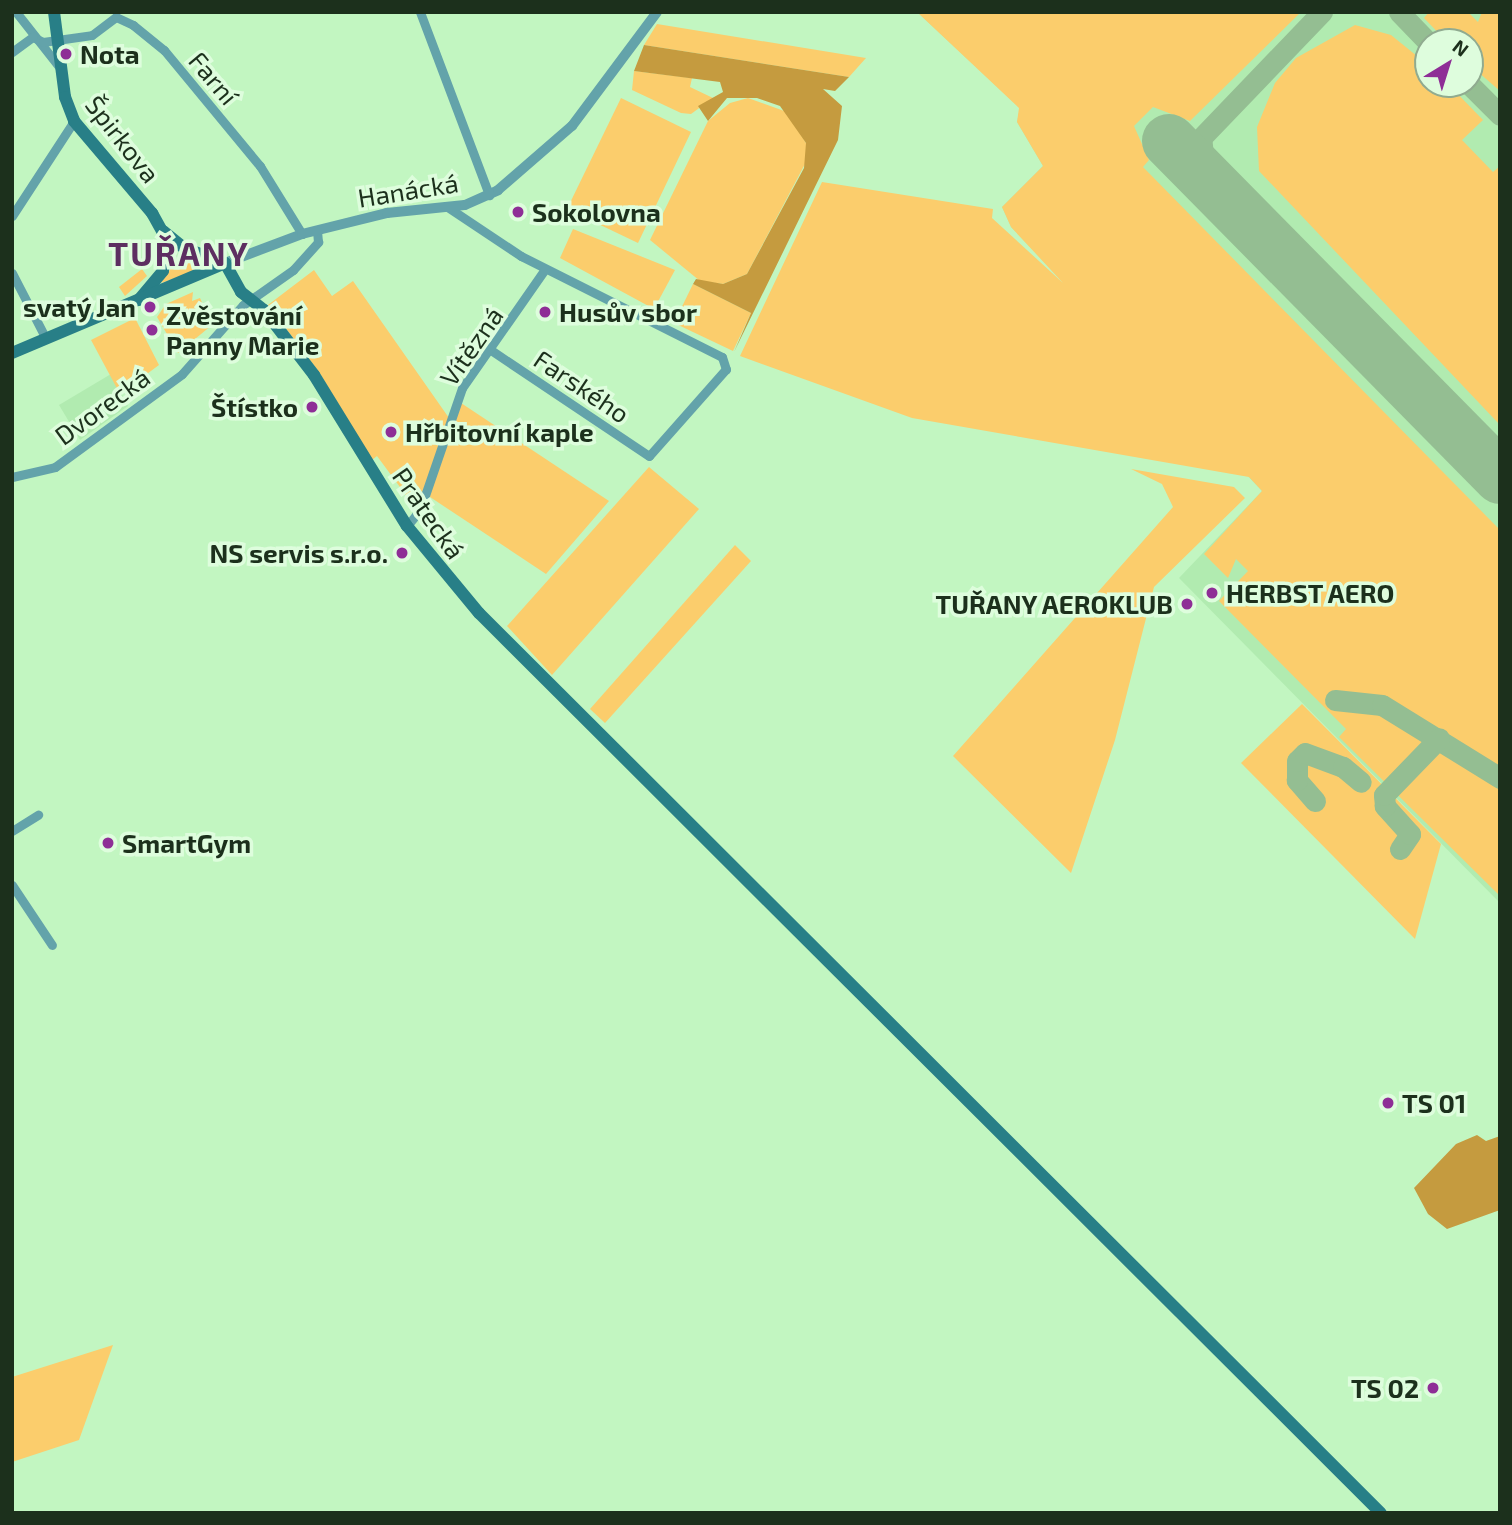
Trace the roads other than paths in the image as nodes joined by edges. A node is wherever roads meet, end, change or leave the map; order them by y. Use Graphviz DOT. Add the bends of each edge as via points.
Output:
graph roads {
  1 [pos="16,12"];
  2 [pos="54,12"];
  3 [pos="420,12"];
  4 [pos="657,12"];
  5 [pos="108,16"];
  6 [pos="33,37"];
  7 [pos="58,41"];
  8 [pos="12,52"];
  9 [pos="62,70"];
  10 [pos="74,121"];
  11 [pos="489,195"];
  12 [pos="468,204"];
  13 [pos="449,208"];
  14 [pos="12,216"];
  15 [pos="469,224"];
  16 [pos="163,230"];
  17 [pos="317,231"];
  18 [pos="302,234"];
  19 [pos="225,263"];
  20 [pos="545,269"];
  21 [pos="12,272"];
  22 [pos="139,300"];
  23 [pos="250,300"];
  24 [pos="46,339"];
  25 [pos="492,351"];
  26 [pos="12,354"];
  27 [pos="12,477"];
  28 [pos="407,526"];
  29 [pos="38,815"];
  30 [pos="12,831"];
  31 [pos="12,885"];
  32 [pos="52,945"];
  33 [pos="1381,1513"];
  1 -- 6 [label="street"];
  2 -- 7 [label="main road, Špirkova"];
  3 -- 11 [label="street"];
  4 -- 11 [label="street, Hanácká" via="572,126"];
  5 -- 7 [label="street, Farní" via="93,35"];
  5 -- 18 [label="street, Farní" via="123,19 164,50 291,207"];
  6 -- 7 [label="street, Farní"];
  6 -- 8 [label="street"];
  6 -- 9 [label="street"];
  7 -- 9 [label="main road, Špirkova"];
  9 -- 10 [label="main road, Špirkova"];
  10 -- 14 [label="street"];
  10 -- 16 [label="main road, Špirkova"];
  11 -- 12 [label="street, Hanácká"];
  12 -- 13 [label="street, Hanácká"];
  12 -- 15 [label="street"];
  13 -- 15 [label="street"];
  13 -- 17 [label="street, Hanácká" via="387,213"];
  15 -- 20 [label="street"];
  16 -- 19 [label="main road" via="184,248"];
  16 -- 22 [label="main road" via="169,257"];
  17 -- 18 [label="street, Hanácká"];
  17 -- 23 [label="street, Dvorecká" via="318,242 293,270"];
  18 -- 19 [label="street, Hanácká"];
  19 -- 22 [label="main road, Hanácká"];
  19 -- 23 [label="main road, Pratecká"];
  20 -- 25 [label="street, Vítězná"];
  20 -- 25 [label="street, Farského" via="726,363 722,379 649,456"];
  21 -- 24 [label="street"];
  22 -- 24 [label="main road, Hanácká"];
  23 -- 27 [label="street, Dvorecká" via="171,382 55,467"];
  23 -- 28 [label="main road, Pratecká" via="264,310 314,375"];
  24 -- 26 [label="main road, Hanácká"];
  25 -- 28 [label="street, Vítězná" via="462,388 420,510"];
  28 -- 33 [label="main road, Pratecká" via="462,595 590,725"];
  29 -- 30 [label="street"];
  31 -- 32 [label="street"];
}
